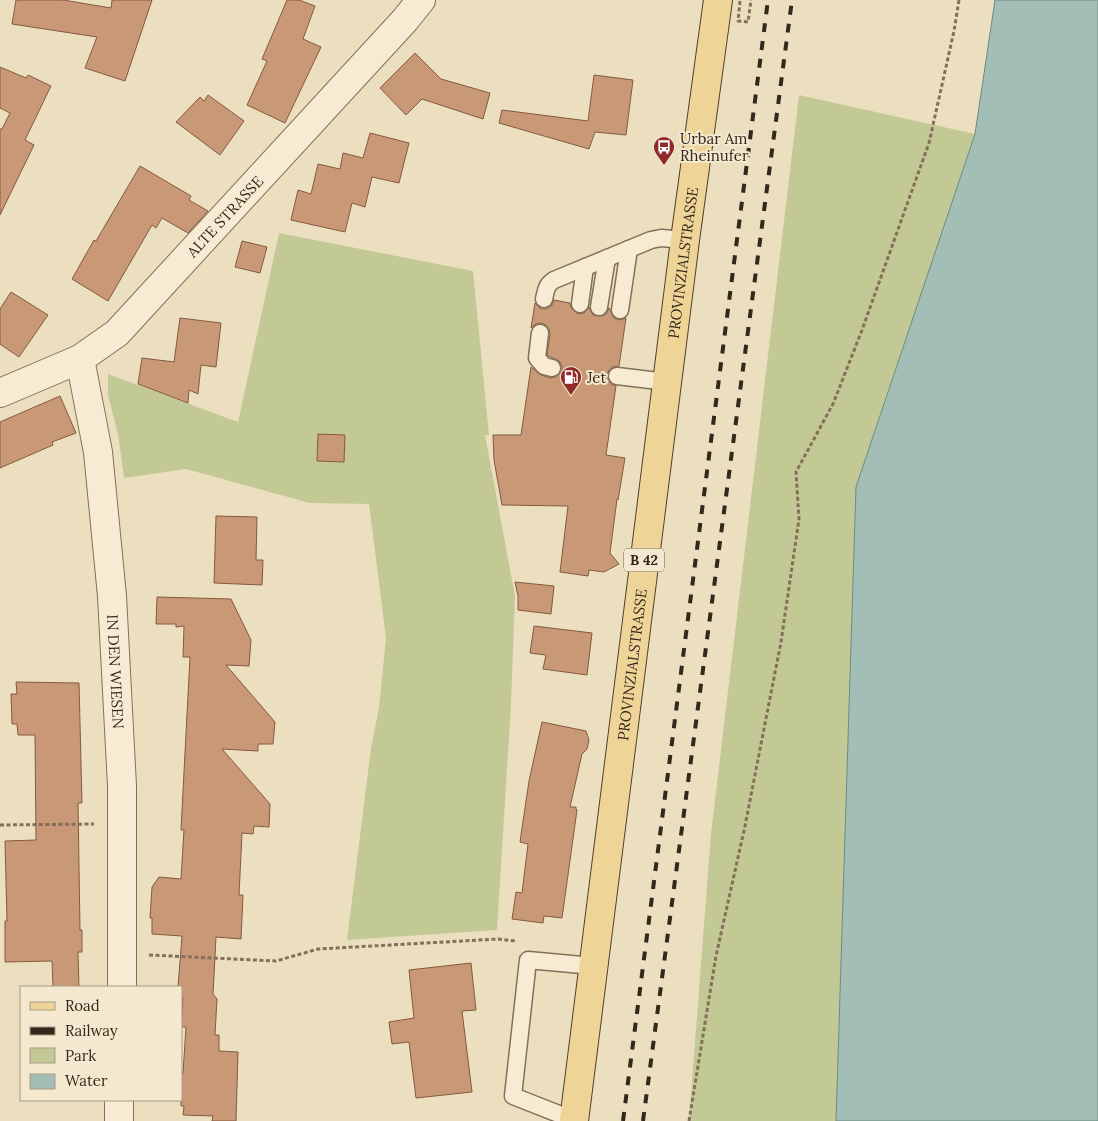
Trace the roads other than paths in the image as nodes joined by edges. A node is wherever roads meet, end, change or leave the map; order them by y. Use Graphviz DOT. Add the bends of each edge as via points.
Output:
graph roads {
  1 [pos="421,0"];
  2 [pos="729,1"];
  3 [pos="685,240"];
  4 [pos="629,249"];
  5 [pos="607,258"];
  6 [pos="585,267"];
  7 [pos="544,299"];
  8 [pos="580,304"];
  9 [pos="599,307"];
  10 [pos="620,310"];
  11 [pos="540,333"];
  12 [pos="80,359"];
  13 [pos="552,368"];
  14 [pos="617,376"];
  15 [pos="667,382"];
  16 [pos="0,393"];
  17 [pos="593,966"];
  18 [pos="122,986"];
  19 [pos="119,1101"];
  20 [pos="574,1120"];
  21 [pos="119,1121"];
  1 -- 12 [label="street, ALTE STRASSE" via="117,333"];
  2 -- 3 [label="main road, PROVINZIALSTRASSE / B 42"];
  3 -- 4 [label="lane" via="661,238"];
  3 -- 15 [label="main road, PROVINZIALSTRASSE / B 42"];
  4 -- 5 [label="lane"];
  4 -- 10 [label="lane"];
  5 -- 6 [label="lane"];
  5 -- 9 [label="lane"];
  6 -- 7 [label="lane" via="549,283"];
  6 -- 8 [label="lane"];
  11 -- 13 [label="lane" via="537,358 544,366"];
  12 -- 16 [label="street, ALTE STRASSE"];
  12 -- 18 [label="street, IN DEN WIESEN" via="98,452 112,596 122,786"];
  14 -- 15 [label="lane"];
  15 -- 17 [label="main road, PROVINZIALSTRASSE / B 42"];
  17 -- 20 [label="main road, PROVINZIALSTRASSE / B 42"];
  17 -- 20 [label="lane" via="528,960 513,1096"];
  19 -- 21 [label="street"];
}
